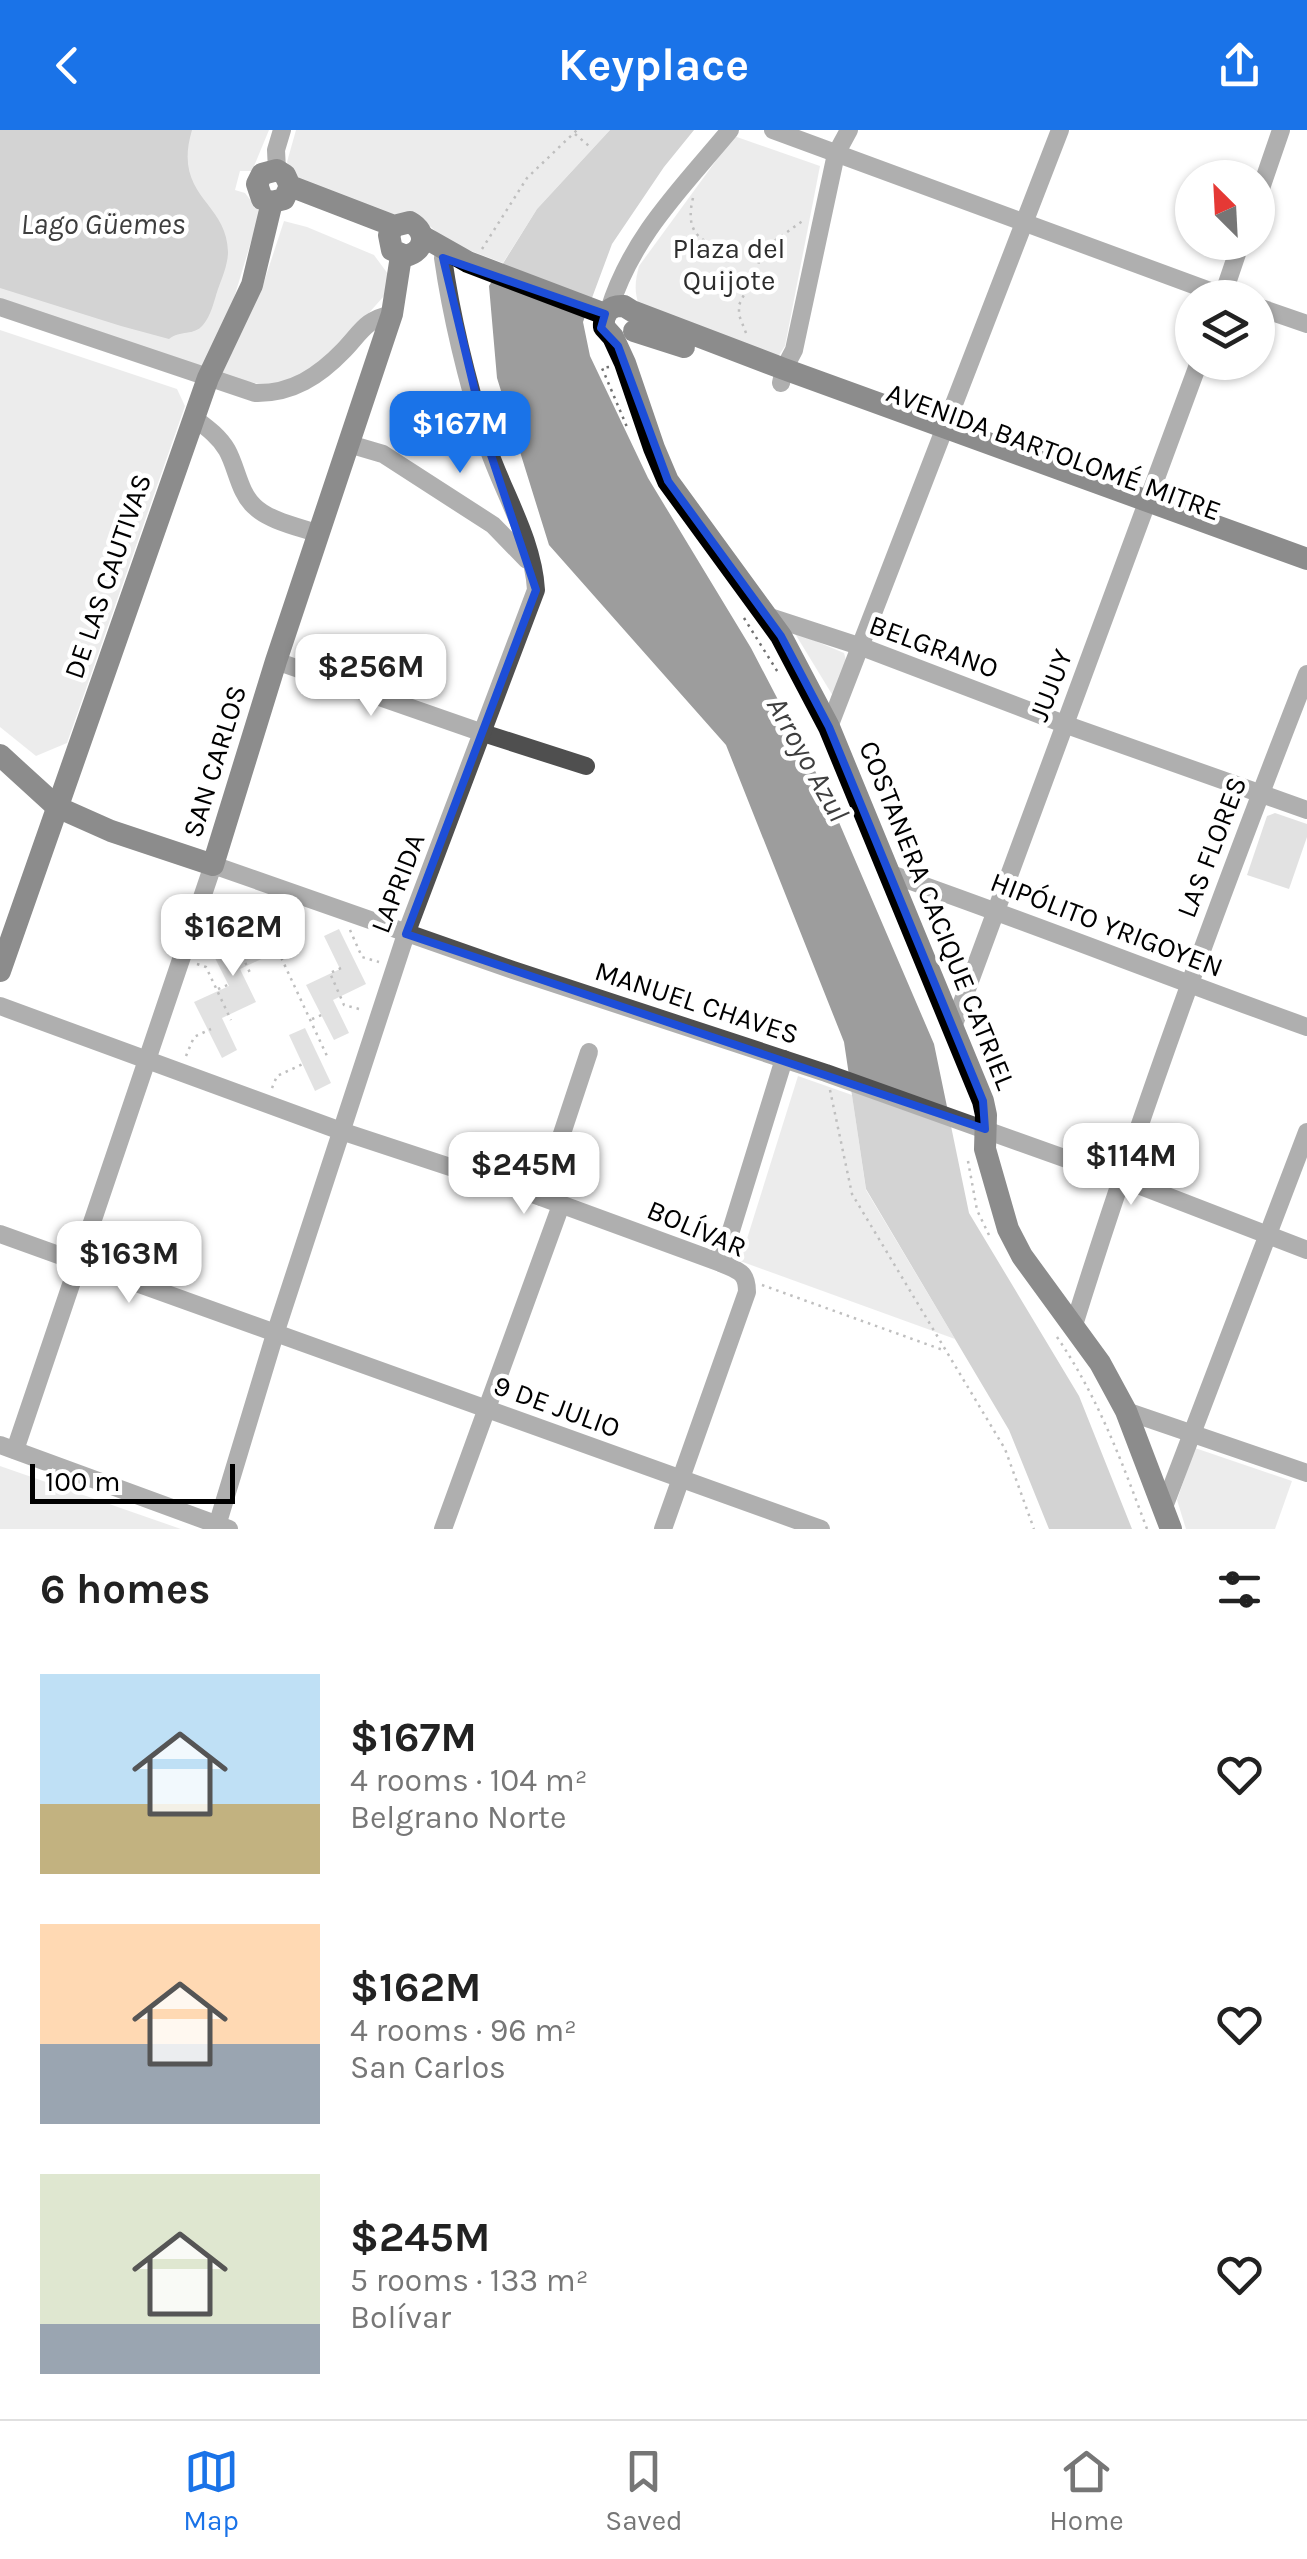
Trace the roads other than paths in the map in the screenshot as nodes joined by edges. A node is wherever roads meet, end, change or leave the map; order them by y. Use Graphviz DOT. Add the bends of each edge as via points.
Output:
graph roads {
  1 [pos="282,130"];
  2 [pos="730,130"];
  3 [pos="773,130"];
  4 [pos="849,130"];
  5 [pos="1060,130"];
  6 [pos="1281,130"];
  7 [pos="836,154"];
  8 [pos="1271,160"];
  9 [pos="252,183"];
  10 [pos="280,189"];
  11 [pos="1024,222"];
  12 [pos="404,242"];
  13 [pos="443,258"];
  14 [pos="468,262"];
  15 [pos="1179,280"];
  16 [pos="0,307"];
  17 [pos="1275,313"];
  18 [pos="392,314"];
  19 [pos="616,317"];
  20 [pos="1307,324"];
  21 [pos="782,376"];
  22 [pos="208,378"];
  23 [pos="1192,380"];
  24 [pos="194,418"];
  25 [pos="943,434"];
  26 [pos="349,444"];
  27 [pos="1146,508"];
  28 [pos="318,534"];
  29 [pos="1307,559"];
  30 [pos="534,568"];
  31 [pos="1307,575"];
  32 [pos="767,616"];
  33 [pos="862,648"];
  34 [pos="276,661"];
  35 [pos="1307,674"];
  36 [pos="1064,724"];
  37 [pos="829,727"];
  38 [pos="483,733"];
  39 [pos="0,755"];
  40 [pos="586,766"];
  41 [pos="1260,793"];
  42 [pos="57,807"];
  43 [pos="1307,810"];
  44 [pos="213,865"];
  45 [pos="888,873"];
  46 [pos="995,910"];
  47 [pos="406,934"];
  48 [pos="0,970"];
  49 [pos="1188,985"];
  50 [pos="0,1006"];
  51 [pos="1307,1026"];
  52 [pos="953,1028"];
  53 [pos="588,1052"];
  54 [pos="784,1058"];
  55 [pos="147,1059"];
  56 [pos="978,1126"];
  57 [pos="341,1131"];
  58 [pos="1307,1132"];
  59 [pos="1120,1178"];
  60 [pos="541,1198"];
  61 [pos="560,1204"];
  62 [pos="0,1234"];
  63 [pos="1269,1236"];
  64 [pos="1307,1250"];
  65 [pos="78,1262"];
  66 [pos="721,1263"];
  67 [pos="1065,1330"];
  68 [pos="274,1334"];
  69 [pos="486,1410"];
  70 [pos="1126,1411"];
  71 [pos="1191,1434"];
  72 [pos="7,1448"];
  73 [pos="1307,1473"];
  74 [pos="681,1479"];
  75 [pos="1167,1518"];
  76 [pos="221,1528"];
  77 [pos="443,1529"];
  78 [pos="663,1529"];
  79 [pos="821,1529"];
  1 -- 10 [label="street" via="276,150"];
  2 -- 19 [label="street, COSTANERA CACIQUE CATRIEL" via="634,250"];
  3 -- 7 [label="street"];
  4 -- 7 [label="street"];
  5 -- 11 [label="street"];
  6 -- 8 [label="street"];
  7 -- 11 [label="street"];
  7 -- 21 [label="street" via="794,350"];
  9 -- 10 [label="main road" via="272,170"];
  10 -- 12 [label="main road"];
  10 -- 22 [label="main road, DE LAS CAUTIVAS" via="252,285"];
  11 -- 15 [label="street"];
  11 -- 25 [label="street"];
  12 -- 13 [label="main road"];
  12 -- 14 [label="main road"];
  12 -- 18 [label="main road, SAN CARLOS"];
  13 -- 14 [label="main road"];
  13 -- 30 [label="street, LAPRIDA" via="488,446"];
  14 -- 19 [label="main road, AVENIDA BARTOLOMÉ MITRE"];
  16 -- 22 [label="street"];
  17 -- 20 [label="street"];
  18 -- 22 [label="street" via="371,320 320,374 294,387 255,392"];
  18 -- 26 [label="main road, SAN CARLOS"];
  19 -- 21 [label="main road, AVENIDA BARTOLOMÉ MITRE"];
  19 -- 32 [label="main road, COSTANERA CACIQUE CATRIEL" via="625,363 668,481"];
  21 -- 25 [label="main road, AVENIDA BARTOLOMÉ MITRE"];
  22 -- 24 [label="main road, DE LAS CAUTIVAS"];
  23 -- 27 [label="street, JUJUY"];
  24 -- 28 [label="street" via="227,449 253,505"];
  24 -- 42 [label="main road, DE LAS CAUTIVAS"];
  25 -- 27 [label="main road, AVENIDA BARTOLOMÉ MITRE"];
  25 -- 33 [label="street"];
  26 -- 28 [label="main road, SAN CARLOS"];
  26 -- 30 [label="street" via="382,454 492,525"];
  27 -- 29 [label="main road, AVENIDA BARTOLOMÉ MITRE"];
  27 -- 31 [label="main road, AVENIDA BARTOLOMÉ MITRE"];
  27 -- 36 [label="street, JUJUY"];
  28 -- 34 [label="main road, SAN CARLOS"];
  30 -- 38 [label="street, LAPRIDA" via="536,590"];
  32 -- 33 [label="street, BELGRANO"];
  32 -- 37 [label="main road, COSTANERA CACIQUE CATRIEL"];
  33 -- 36 [label="street, BELGRANO"];
  33 -- 37 [label="street"];
  34 -- 38 [label="street"];
  34 -- 44 [label="main road, SAN CARLOS"];
  35 -- 41 [label="street, LAS FLORES"];
  36 -- 41 [label="street, BELGRANO"];
  36 -- 46 [label="street, JUJUY"];
  37 -- 45 [label="main road, COSTANERA CACIQUE CATRIEL"];
  38 -- 40 [label="street"];
  38 -- 47 [label="street, LAPRIDA"];
  39 -- 42 [label="main road"];
  41 -- 43 [label="street, BELGRANO"];
  41 -- 49 [label="street, LAS FLORES"];
  42 -- 44 [label="main road"];
  42 -- 48 [label="main road, DE LAS CAUTIVAS"];
  44 -- 47 [label="street, MANUEL CHAVES"];
  44 -- 55 [label="street, SAN CARLOS"];
  45 -- 46 [label="street, HIPÓLITO YRIGOYEN"];
  45 -- 52 [label="main road, COSTANERA CACIQUE CATRIEL"];
  46 -- 49 [label="street, HIPÓLITO YRIGOYEN"];
  46 -- 52 [label="street, JUJUY"];
  47 -- 54 [label="street, MANUEL CHAVES"];
  47 -- 57 [label="street, LAPRIDA"];
  49 -- 51 [label="street, HIPÓLITO YRIGOYEN"];
  49 -- 59 [label="street, LAS FLORES"];
  50 -- 55 [label="street, BOLÍVAR"];
  52 -- 56 [label="main road, COSTANERA CACIQUE CATRIEL" via="983,1101"];
  53 -- 60 [label="street"];
  54 -- 56 [label="street, MANUEL CHAVES"];
  54 -- 66 [label="street"];
  55 -- 57 [label="street, BOLÍVAR"];
  55 -- 65 [label="street, SAN CARLOS"];
  56 -- 59 [label="street, MANUEL CHAVES"];
  56 -- 67 [label="main road, COSTANERA CACIQUE CATRIEL" via="1008,1229"];
  57 -- 60 [label="street, BOLÍVAR"];
  57 -- 68 [label="street, LAPRIDA"];
  58 -- 63 [label="street"];
  59 -- 63 [label="street, MANUEL CHAVES"];
  59 -- 67 [label="street, LAS FLORES"];
  60 -- 61 [label="street, BOLÍVAR"];
  61 -- 66 [label="street, BOLÍVAR"];
  61 -- 69 [label="street"];
  62 -- 65 [label="street, 9 DE JULIO"];
  63 -- 64 [label="street, MANUEL CHAVES"];
  63 -- 71 [label="street"];
  65 -- 68 [label="street, 9 DE JULIO"];
  65 -- 72 [label="street, SAN CARLOS"];
  66 -- 74 [label="street, BOLÍVAR" via="742,1273 747,1292"];
  67 -- 70 [label="main road, COSTANERA CACIQUE CATRIEL" via="1100,1363"];
  68 -- 69 [label="street, 9 DE JULIO"];
  68 -- 76 [label="street, LAPRIDA"];
  69 -- 74 [label="street, 9 DE JULIO"];
  69 -- 77 [label="street"];
  70 -- 71 [label="street"];
  70 -- 75 [label="main road, COSTANERA CACIQUE CATRIEL"];
  71 -- 73 [label="street"];
  71 -- 75 [label="street"];
  72 -- 76 [label="street"];
  74 -- 78 [label="street"];
  74 -- 79 [label="street, 9 DE JULIO"];
}
